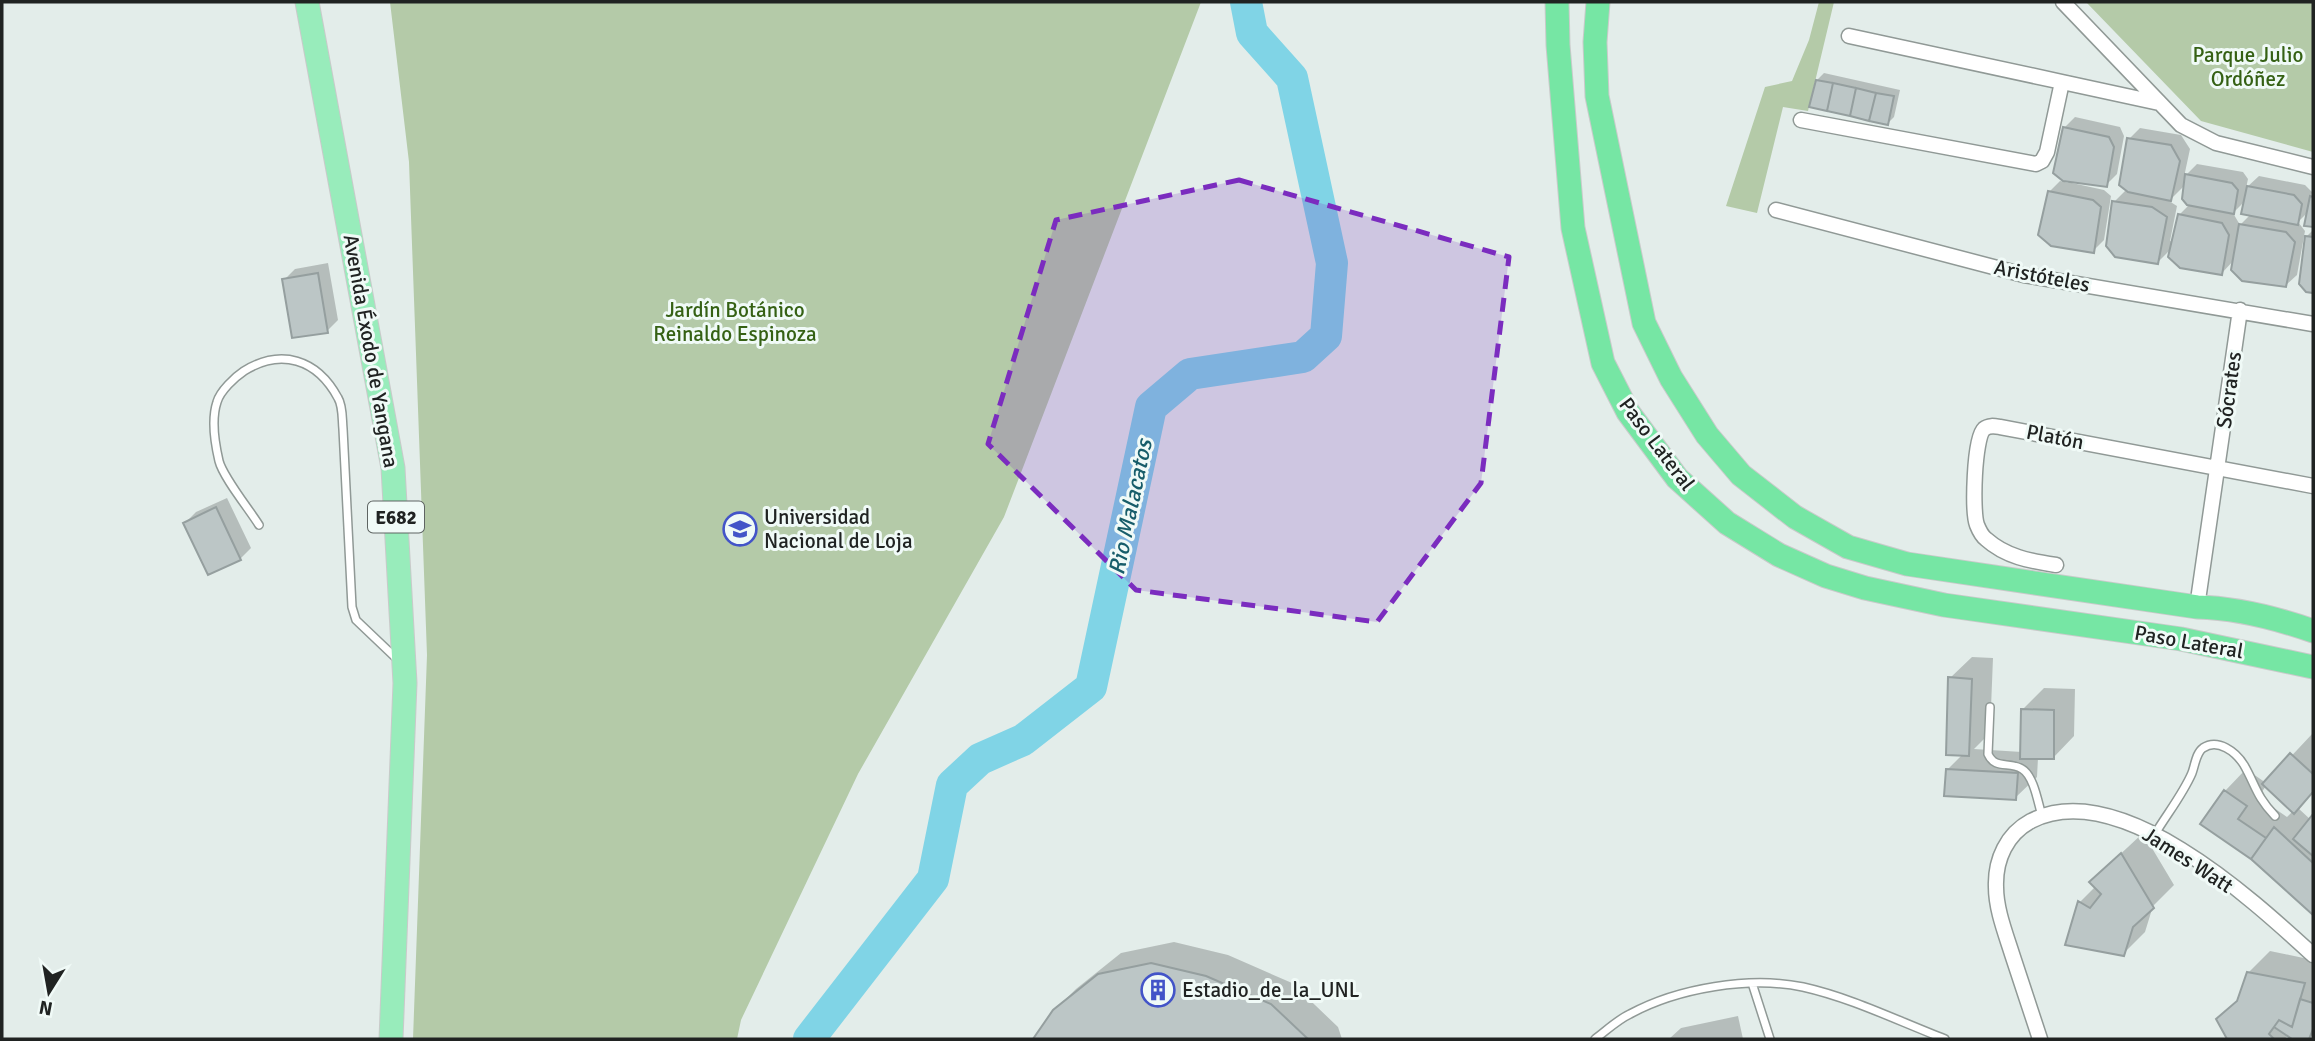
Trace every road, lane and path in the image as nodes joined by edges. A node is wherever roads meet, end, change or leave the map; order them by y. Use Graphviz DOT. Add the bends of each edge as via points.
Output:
graph roads {
  1 [pos="307,2"];
  2 [pos="1557,2"];
  3 [pos="1598,2"];
  4 [pos="2063,2"];
  5 [pos="1849,36"];
  6 [pos="2062,82"];
  7 [pos="2159,103"];
  8 [pos="1801,120"];
  9 [pos="2313,167"];
  10 [pos="1776,210"];
  11 [pos="2241,310"];
  12 [pos="2313,324"];
  13 [pos="2217,469"];
  14 [pos="2313,486"];
  15 [pos="259,525"];
  16 [pos="2056,565"];
  17 [pos="2197,607"];
  18 [pos="2313,631"];
  19 [pos="404,665"];
  20 [pos="2313,667"];
  21 [pos="1990,707"];
  22 [pos="2042,816"];
  23 [pos="2274,816"];
  24 [pos="2155,834"];
  25 [pos="2313,955"];
  26 [pos="1752,983"];
  27 [pos="391,1039"];
  28 [pos="1595,1039"];
  29 [pos="1770,1039"];
  30 [pos="1945,1039"];
  31 [pos="2040,1039"];
  1 -- 19 [label="main road, Avenida Éxodo de Yangana / E682" via="393,468"];
  2 -- 20 [label="highway, Paso Lateral" via="1573,228 1603,363 1628,412 1677,478 1727,523 1779,555 1865,588 1944,605 2181,639"];
  3 -- 17 [label="highway, Paso Lateral" via="1597,96 1644,323 1707,435 1741,475 1795,517 1848,547 1907,564"];
  4 -- 7 [label="street"];
  5 -- 6 [label="street"];
  6 -- 7 [label="street"];
  6 -- 8 [label="street" via="2045,158 2031,163"];
  7 -- 9 [label="street" via="2180,125 2216,143"];
  10 -- 11 [label="street, Aristóteles" via="2024,275"];
  11 -- 12 [label="street, Aristóteles"];
  11 -- 13 [label="street, Sócrates"];
  13 -- 14 [label="street, Platón"];
  13 -- 16 [label="street, Platón" via="1990,426 1981,433 1977,454 1977,524 1984,537 2008,554"];
  13 -- 17 [label="street, Sócrates"];
  15 -- 19 [label="lane" via="220,464 214,426 217,401 236,376 259,362 282,357 307,364 340,400 352,607 356,620"];
  17 -- 18 [label="highway, Paso Lateral" via="2251,614"];
  19 -- 27 [label="main road, Avenida Éxodo de Yangana / E682"];
  21 -- 22 [label="lane" via="1991,761 2022,769 2029,776"];
  22 -- 24 [label="street, James Watt" via="2061,812 2113,816"];
  22 -- 31 [label="street, James Watt" via="2010,836 2001,854 1996,887 2003,924"];
  23 -- 24 [label="lane" via="2235,754 2215,744 2199,752 2187,783"];
  24 -- 25 [label="street, James Watt" via="2267,912"];
  26 -- 28 [label="lane" via="1667,999 1629,1014"];
  26 -- 29 [label="lane"];
  26 -- 30 [label="lane" via="1837,996"];
}
